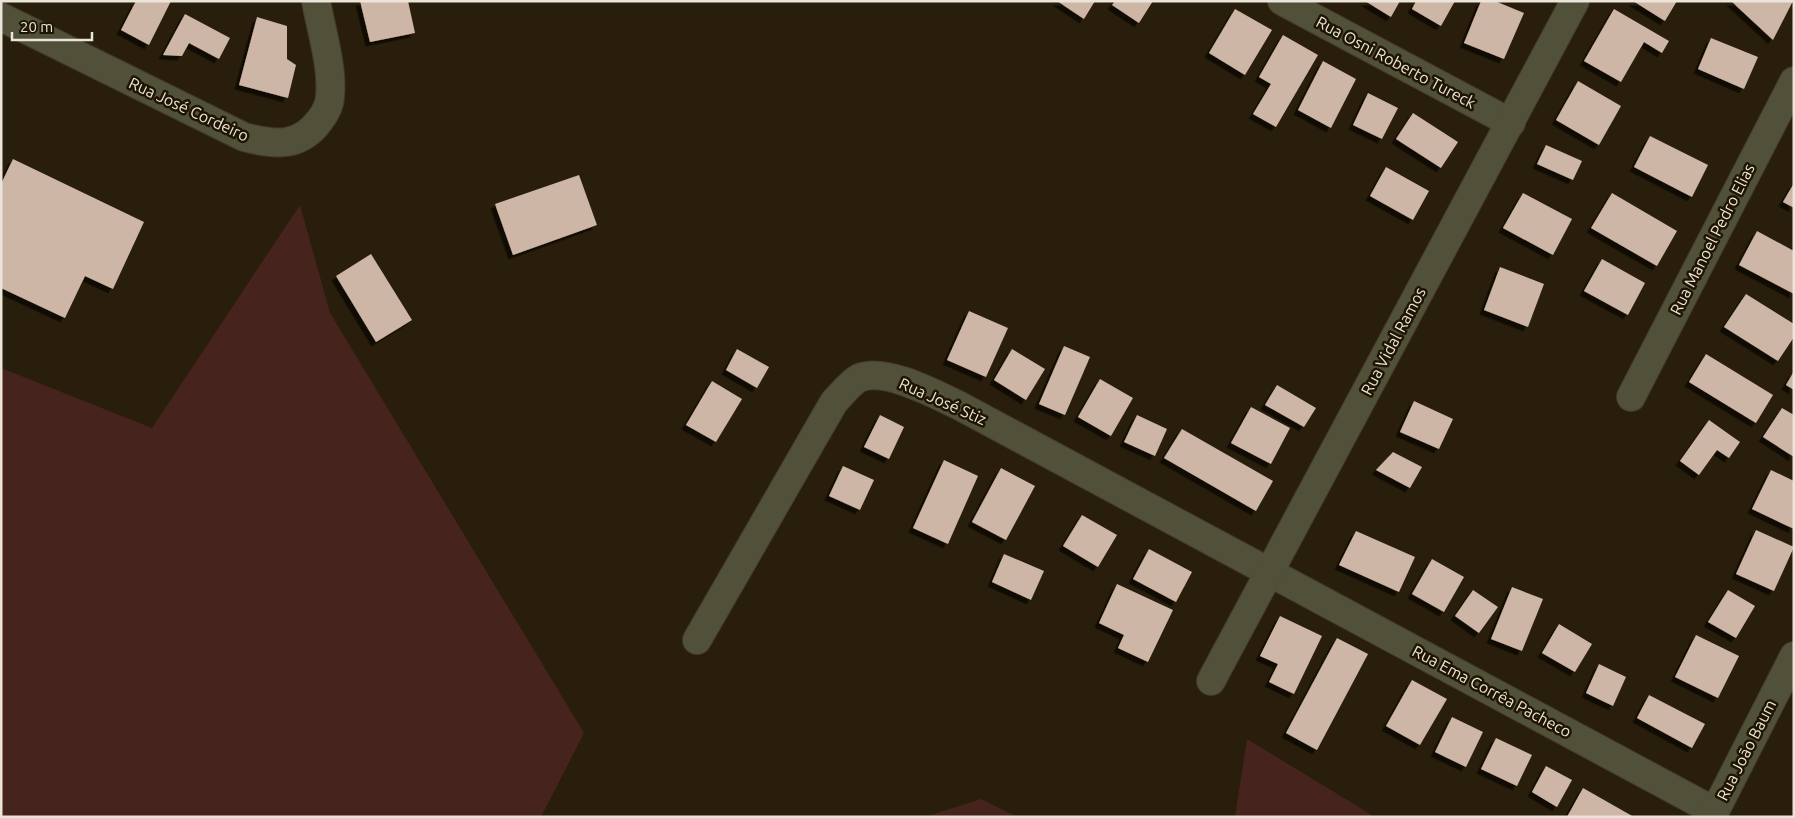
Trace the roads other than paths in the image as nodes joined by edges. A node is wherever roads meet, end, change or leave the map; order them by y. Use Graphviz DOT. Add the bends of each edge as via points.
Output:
graph roads {
  1 [pos="316,1"];
  2 [pos="1282,1"];
  3 [pos="1575,1"];
  4 [pos="1,17"];
  5 [pos="1794,81"];
  6 [pos="1511,123"];
  7 [pos="1631,397"];
  8 [pos="1269,572"];
  9 [pos="697,640"];
  10 [pos="1794,656"];
  11 [pos="1210,681"];
  12 [pos="1713,814"];
  1 -- 4 [label="street, Rua José Cordeiro" via="330,77 330,98 313,130 301,138 283,143 244,137"];
  2 -- 6 [label="street, Rua Osni Roberto Tureck"];
  3 -- 6 [label="street, Rua Vidal Ramos"];
  5 -- 7 [label="street, Rua Manoel Pedro Elias"];
  6 -- 8 [label="street, Rua Vidal Ramos"];
  8 -- 9 [label="street, Rua José Stiz" via="958,405 896,380 877,376 859,378 834,402"];
  8 -- 11 [label="street, Rua Vidal Ramos"];
  8 -- 12 [label="street, Rua Ema Corrêa Pacheco"];
  10 -- 12 [label="street, Rua João Baum"];
}
